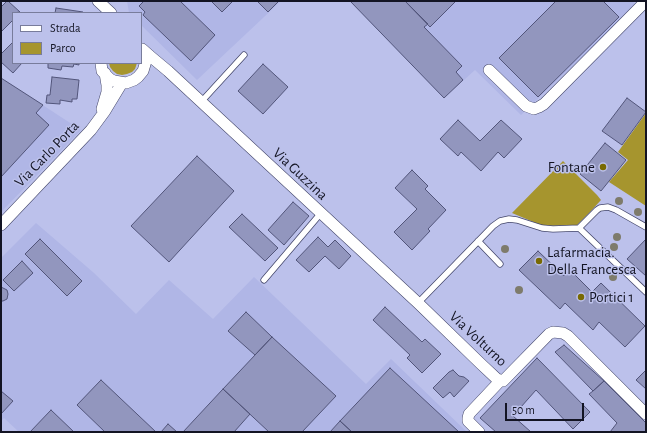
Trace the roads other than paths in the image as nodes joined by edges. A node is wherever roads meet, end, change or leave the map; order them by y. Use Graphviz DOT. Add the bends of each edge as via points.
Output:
graph roads {
  1 [pos="98,1"];
  2 [pos="642,5"];
  3 [pos="109,12"];
  4 [pos="142,48"];
  5 [pos="244,55"];
  6 [pos="145,66"];
  7 [pos="103,68"];
  8 [pos="489,70"];
  9 [pos="168,71"];
  10 [pos="122,83"];
  11 [pos="201,102"];
  12 [pos="98,121"];
  13 [pos="321,213"];
  14 [pos="1,225"];
  15 [pos="646,227"];
  16 [pos="579,228"];
  17 [pos="478,241"];
  18 [pos="500,264"];
  19 [pos="264,280"];
  20 [pos="646,292"];
  21 [pos="415,301"];
  22 [pos="500,381"];
  23 [pos="646,414"];
  24 [pos="479,432"];
  1 -- 3 [label="street"];
  2 -- 8 [label="street" via="539,107 526,106"];
  4 -- 6 [label="street" via="146,57"];
  4 -- 9 [label="street, Via Guzzina"];
  5 -- 11 [label="lane"];
  6 -- 9 [label="street"];
  6 -- 10 [label="street" via="134,80"];
  7 -- 10 [label="street" via="114,81"];
  7 -- 12 [label="street, Via Carlo Porta" via="107,92"];
  9 -- 11 [label="street, Via Guzzina"];
  10 -- 12 [label="street, Via Carlo Porta"];
  11 -- 13 [label="street, Via Guzzina"];
  12 -- 14 [label="street, Via Carlo Porta"];
  13 -- 19 [label="lane"];
  13 -- 21 [label="street, Via Guzzina"];
  15 -- 16 [label="lane" via="608,207 597,210"];
  16 -- 17 [label="lane" via="542,228 509,218 496,223"];
  16 -- 20 [label="lane"];
  17 -- 18 [label="lane"];
  17 -- 21 [label="lane"];
  21 -- 22 [label="street, Via Volturno"];
  22 -- 23 [label="street, Via Volturno" via="503,381 549,334 563,333"];
  22 -- 24 [label="street" via="469,414 468,421"];
}
